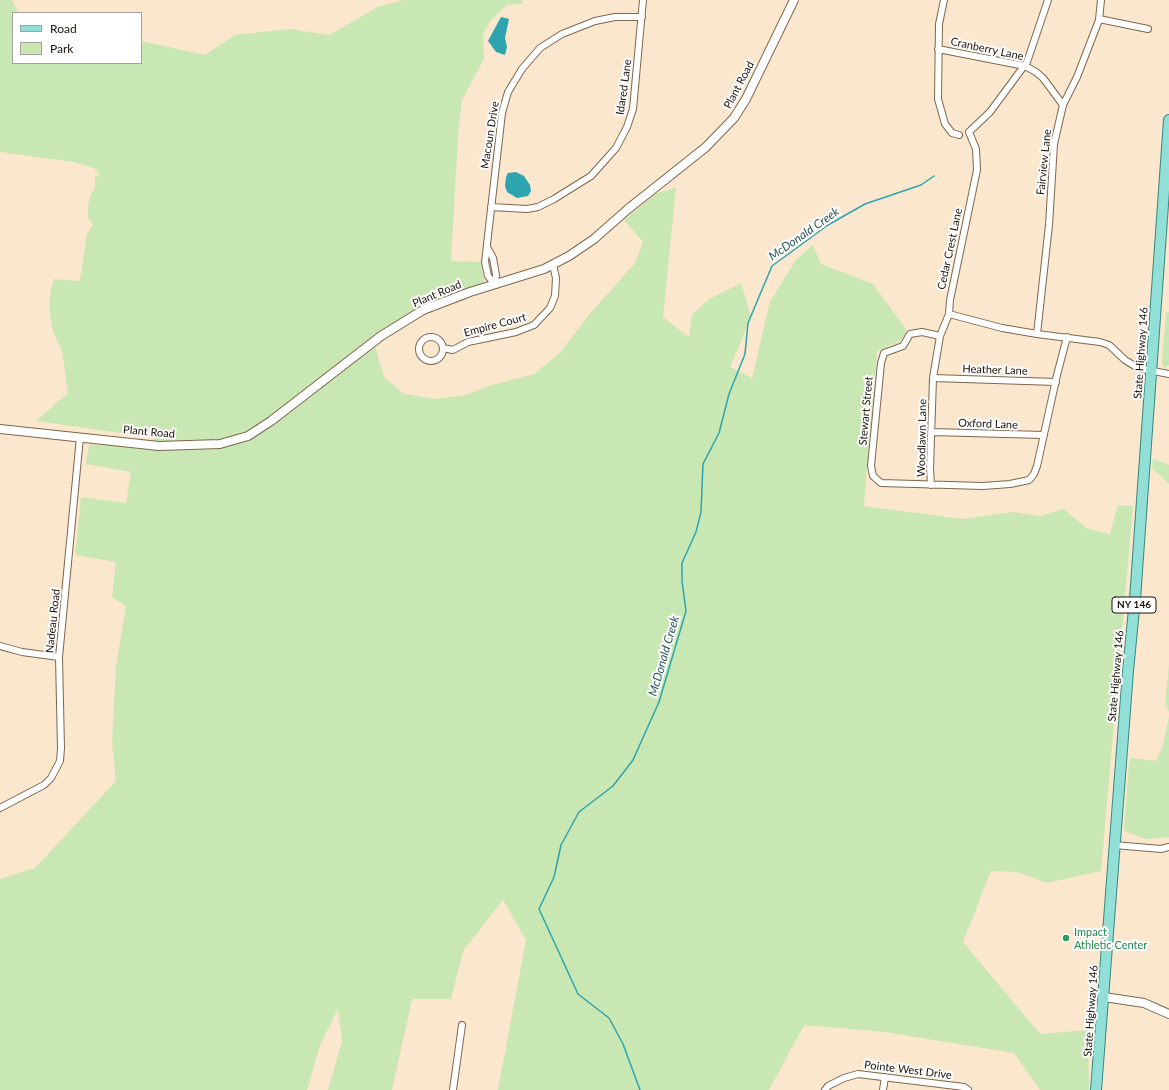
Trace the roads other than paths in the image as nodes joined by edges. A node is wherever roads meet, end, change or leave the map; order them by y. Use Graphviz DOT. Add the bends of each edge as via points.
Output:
graph roads {
  1 [pos="643,0"];
  2 [pos="794,0"];
  3 [pos="944,0"];
  4 [pos="1101,0"];
  5 [pos="1046,1"];
  6 [pos="642,17"];
  7 [pos="1099,19"];
  8 [pos="1148,29"];
  9 [pos="938,49"];
  10 [pos="1025,66"];
  11 [pos="1063,105"];
  12 [pos="1169,120"];
  13 [pos="959,135"];
  14 [pos="491,207"];
  15 [pos="553,265"];
  16 [pos="495,285"];
  17 [pos="949,314"];
  18 [pos="1037,334"];
  19 [pos="940,336"];
  20 [pos="1067,338"];
  21 [pos="443,348"];
  22 [pos="1152,370"];
  23 [pos="1169,374"];
  24 [pos="934,378"];
  25 [pos="1056,382"];
  26 [pos="0,429"];
  27 [pos="931,432"];
  28 [pos="1044,435"];
  29 [pos="80,437"];
  30 [pos="931,485"];
  31 [pos="0,646"];
  32 [pos="59,657"];
  33 [pos="0,808"];
  34 [pos="1114,845"];
  35 [pos="1169,847"];
  36 [pos="1104,997"];
  37 [pos="1169,1014"];
  38 [pos="462,1025"];
  39 [pos="885,1077"];
  40 [pos="453,1090"];
  41 [pos="825,1090"];
  42 [pos="883,1090"];
  43 [pos="968,1090"];
  44 [pos="1096,1090"];
  1 -- 6 [label="street, Idared Lane"];
  2 -- 15 [label="street, Plant Road" via="746,98 720,134 594,239"];
  3 -- 9 [label="street"];
  4 -- 7 [label="street, Fairview Lane"];
  5 -- 10 [label="street, Cedar Crest Lane"];
  6 -- 14 [label="street, Macoun Drive" via="615,17 595,21 562,34 540,48 522,69 508,92 502,113"];
  6 -- 14 [label="street, Idared Lane" via="633,109 616,148 591,176 538,207"];
  7 -- 8 [label="street"];
  7 -- 11 [label="street, Fairview Lane" via="1077,77"];
  9 -- 10 [label="street, Cranberry Lane"];
  9 -- 13 [label="street" via="939,106 948,129"];
  10 -- 11 [label="street, Cranberry Lane" via="1043,78"];
  10 -- 17 [label="street, Cedar Crest Lane" via="980,123 969,132 976,149 977,170"];
  11 -- 18 [label="street, Fairview Lane" via="1051,170 1049,225"];
  12 -- 22 [label="main road, State Highway 146 / NY 146"];
  14 -- 16 [label="street, Macoun Drive" via="487,247 493,258"];
  15 -- 16 [label="street, Plant Road"];
  15 -- 21 [label="street, Empire Court" via="556,278 554,296 550,308 534,325 516,332 468,342 453,350"];
  16 -- 29 [label="street, Plant Road" via="445,300 381,336 271,422 248,436 220,444 188,446 159,446"];
  17 -- 18 [label="street"];
  17 -- 19 [label="street, Woodlawn Lane"];
  18 -- 20 [label="street"];
  19 -- 24 [label="street, Woodlawn Lane"];
  19 -- 30 [label="street, Stewart Street" via="922,332 910,334 903,346 884,353 871,466 873,476 881,483"];
  20 -- 22 [label="street" via="1104,343 1138,368"];
  20 -- 25 [label="street, Woodlawn Lane"];
  22 -- 23 [label="street"];
  22 -- 34 [label="main road, State Highway 146 / NY 146"];
  24 -- 25 [label="street, Heather Lane"];
  24 -- 27 [label="street, Woodlawn Lane"];
  25 -- 28 [label="street, Woodlawn Lane"];
  26 -- 29 [label="street, Plant Road"];
  27 -- 28 [label="street, Oxford Lane"];
  27 -- 30 [label="street, Woodlawn Lane"];
  28 -- 30 [label="street, Woodlawn Lane" via="1034,474 1029,480 983,486"];
  29 -- 32 [label="street, Nadeau Road"];
  31 -- 32 [label="street"];
  32 -- 33 [label="street, Nadeau Road" via="60,761 44,785"];
  34 -- 35 [label="street" via="1161,849"];
  34 -- 36 [label="main road, State Highway 146 / NY 146"];
  36 -- 37 [label="street" via="1144,1002"];
  36 -- 44 [label="main road, State Highway 146 / NY 146"];
  38 -- 40 [label="street"];
  39 -- 41 [label="street, Pointe West Drive" via="858,1074 844,1078"];
  39 -- 42 [label="street"];
  39 -- 43 [label="street, Pointe West Drive" via="964,1087"];
}
